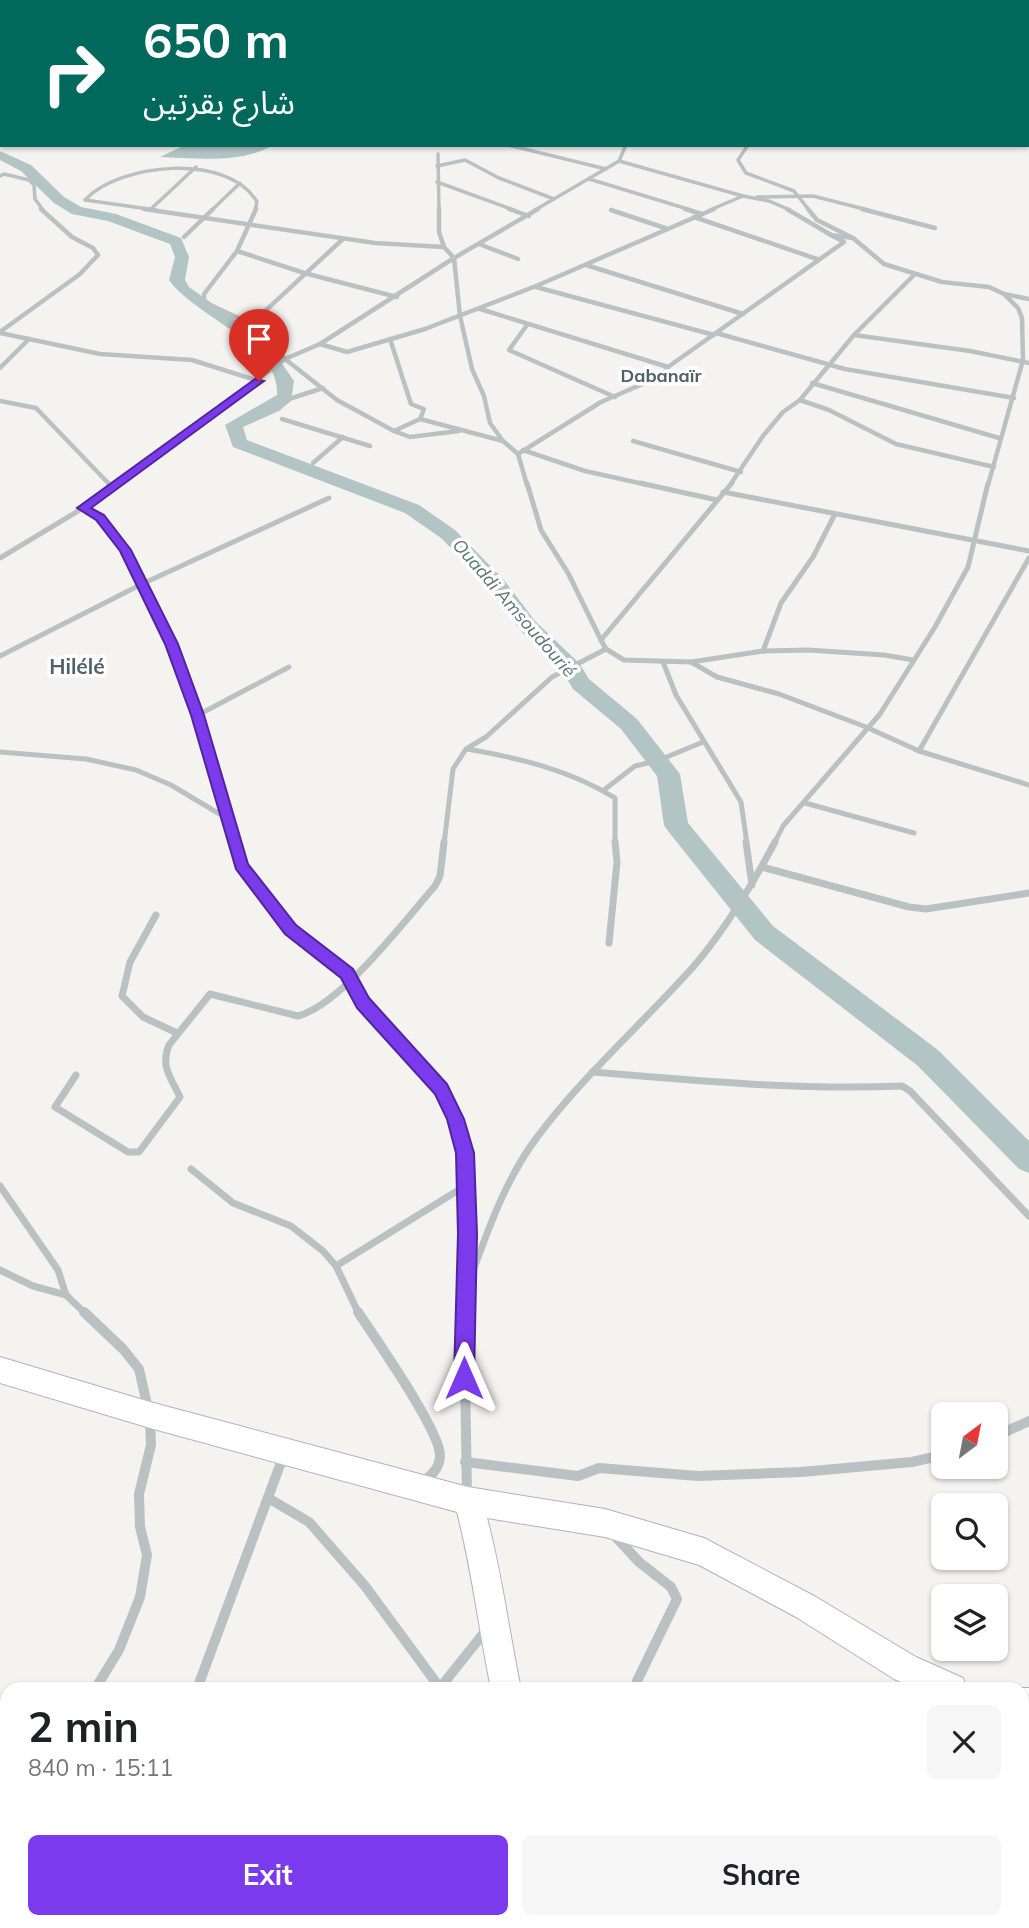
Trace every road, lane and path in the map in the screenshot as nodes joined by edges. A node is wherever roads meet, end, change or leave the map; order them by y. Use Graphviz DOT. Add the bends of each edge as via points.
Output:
graph roads {
  1 [pos="516,147"];
  2 [pos="625,147"];
  3 [pos="747,147"];
  4 [pos="438,154"];
  5 [pos="619,161"];
  6 [pos="437,166"];
  7 [pos="196,167"];
  8 [pos="606,169"];
  9 [pos="0,176"];
  10 [pos="589,179"];
  11 [pos="437,182"];
  12 [pos="240,183"];
  13 [pos="797,195"];
  14 [pos="743,196"];
  15 [pos="757,197"];
  16 [pos="554,199"];
  17 [pos="152,208"];
  18 [pos="611,210"];
  19 [pos="703,214"];
  20 [pos="529,216"];
  21 [pos="694,217"];
  22 [pos="205,218"];
  23 [pos="247,224"];
  24 [pos="665,228"];
  25 [pos="935,228"];
  26 [pos="831,235"];
  27 [pos="184,237"];
  28 [pos="853,237"];
  29 [pos="343,239"];
  30 [pos="479,244"];
  31 [pos="444,247"];
  32 [pos="237,251"];
  33 [pos="454,258"];
  34 [pos="817,259"];
  35 [pos="519,260"];
  36 [pos="586,265"];
  37 [pos="304,273"];
  38 [pos="914,275"];
  39 [pos="536,286"];
  40 [pos="1004,294"];
  41 [pos="397,297"];
  42 [pos="1029,299"];
  43 [pos="480,309"];
  44 [pos="743,314"];
  45 [pos="460,316"];
  46 [pos="251,324"];
  47 [pos="527,325"];
  48 [pos="0,332"];
  49 [pos="715,334"];
  50 [pos="854,335"];
  51 [pos="29,338"];
  52 [pos="390,339"];
  53 [pos="320,344"];
  54 [pos="285,359"];
  55 [pos="1026,361"];
  56 [pos="827,364"];
  57 [pos="0,368"];
  58 [pos="668,368"];
  59 [pos="259,381"];
  60 [pos="812,383"];
  61 [pos="323,388"];
  62 [pos="615,397"];
  63 [pos="1014,398"];
  64 [pos="286,400"];
  65 [pos="800,400"];
  66 [pos="0,401"];
  67 [pos="282,419"];
  68 [pos="420,419"];
  69 [pos="394,431"];
  70 [pos="464,431"];
  71 [pos="343,438"];
  72 [pos="999,438"];
  73 [pos="503,441"];
  74 [pos="633,441"];
  75 [pos="370,446"];
  76 [pos="521,452"];
  77 [pos="313,463"];
  78 [pos="994,467"];
  79 [pos="741,472"];
  80 [pos="112,487"];
  81 [pos="723,492"];
  82 [pos="329,498"];
  83 [pos="717,499"];
  84 [pos="83,508"];
  85 [pos="835,514"];
  86 [pos="976,539"];
  87 [pos="0,546"];
  88 [pos="11,551"];
  89 [pos="1029,551"];
  90 [pos="0,558"];
  91 [pos="1029,558"];
  92 [pos="142,583"];
  93 [pos="601,640"];
  94 [pos="606,649"];
  95 [pos="763,651"];
  96 [pos="0,656"];
  97 [pos="913,660"];
  98 [pos="663,662"];
  99 [pos="691,662"];
  100 [pos="289,667"];
  101 [pos="198,715"];
  102 [pos="866,727"];
  103 [pos="704,742"];
  104 [pos="466,749"];
  105 [pos="919,751"];
  106 [pos="0,752"];
  107 [pos="1029,785"];
  108 [pos="604,790"];
  109 [pos="805,803"];
  110 [pos="228,818"];
  111 [pos="914,833"];
  112 [pos="762,867"];
  113 [pos="752,885"];
  114 [pos="1029,893"];
  115 [pos="156,915"];
  116 [pos="609,943"];
  117 [pos="349,982"];
  118 [pos="177,1033"];
  119 [pos="592,1072"];
  120 [pos="76,1075"];
  121 [pos="191,1169"];
  122 [pos="0,1186"];
  123 [pos="465,1186"];
  124 [pos="1029,1216"];
  125 [pos="335,1266"];
  126 [pos="0,1270"];
  127 [pos="464,1295"];
  128 [pos="66,1296"];
  129 [pos="0,1370"];
  130 [pos="150,1415"];
  131 [pos="1029,1421"];
  132 [pos="1008,1431"];
  133 [pos="286,1450"];
  134 [pos="931,1458"];
  135 [pos="465,1462"];
  136 [pos="416,1486"];
  137 [pos="268,1498"];
  138 [pos="468,1501"];
  139 [pos="605,1523"];
  140 [pos="492,1623"];
  141 [pos="637,1681"];
  142 [pos="99,1682"];
  143 [pos="200,1682"];
  144 [pos="435,1682"];
  145 [pos="446,1682"];
  146 [pos="505,1682"];
  147 [pos="936,1682"];
  1 -- 8 [label="street"];
  2 -- 5 [label="street"];
  3 -- 13 [label="street" via="737,160 746,173"];
  4 -- 6 [label="street"];
  5 -- 8 [label="street"];
  5 -- 14 [label="street"];
  6 -- 11 [label="street"];
  6 -- 16 [label="street" via="465,160"];
  7 -- 12 [label="street"];
  7 -- 17 [label="street"];
  7 -- 17 [label="street" via="143,172 109,182 85,198"];
  8 -- 10 [label="street"];
  9 -- 48 [label="street" via="29,180 40,208 98,255 80,274"];
  10 -- 16 [label="street"];
  10 -- 19 [label="street"];
  11 -- 20 [label="street"];
  11 -- 31 [label="street"];
  12 -- 22 [label="street"];
  12 -- 23 [label="street" via="257,199"];
  13 -- 15 [label="street"];
  13 -- 25 [label="street"];
  13 -- 28 [label="street" via="817,220"];
  14 -- 15 [label="street"];
  14 -- 19 [label="street"];
  15 -- 26 [label="street" via="792,209 800,219"];
  16 -- 20 [label="street"];
  17 -- 22 [label="street"];
  18 -- 24 [label="street"];
  19 -- 21 [label="street"];
  20 -- 30 [label="street"];
  21 -- 24 [label="street"];
  21 -- 34 [label="street"];
  22 -- 23 [label="street"];
  22 -- 27 [label="street"];
  23 -- 29 [label="street"];
  23 -- 32 [label="street"];
  24 -- 36 [label="street"];
  26 -- 28 [label="street"];
  26 -- 34 [label="street" via="844,242"];
  28 -- 38 [label="street" via="884,264"];
  29 -- 31 [label="street"];
  29 -- 37 [label="street"];
  30 -- 33 [label="street"];
  30 -- 35 [label="street"];
  31 -- 33 [label="street"];
  32 -- 37 [label="street"];
  32 -- 46 [label="street" via="202,298"];
  33 -- 41 [label="street"];
  33 -- 45 [label="street"];
  34 -- 44 [label="street"];
  36 -- 39 [label="street"];
  36 -- 44 [label="street"];
  37 -- 41 [label="street"];
  37 -- 46 [label="street"];
  38 -- 40 [label="street" via="989,287"];
  38 -- 50 [label="street"];
  39 -- 43 [label="street"];
  39 -- 49 [label="street"];
  40 -- 42 [label="street"];
  40 -- 55 [label="street" via="1022,318"];
  41 -- 53 [label="street"];
  43 -- 45 [label="street"];
  43 -- 47 [label="street"];
  44 -- 49 [label="street"];
  45 -- 52 [label="street"];
  45 -- 73 [label="street" via="490,423"];
  46 -- 54 [label="street"];
  47 -- 58 [label="street"];
  47 -- 62 [label="street" via="509,350"];
  48 -- 51 [label="street"];
  49 -- 56 [label="street"];
  49 -- 58 [label="street"];
  50 -- 55 [label="street"];
  50 -- 56 [label="street"];
  51 -- 57 [label="street"];
  51 -- 59 [label="street" via="100,354 192,360"];
  52 -- 53 [label="street" via="347,352"];
  52 -- 68 [label="street" via="411,404 424,409"];
  53 -- 54 [label="street"];
  54 -- 59 [label="street"];
  54 -- 61 [label="street"];
  55 -- 63 [label="street"];
  56 -- 60 [label="street"];
  56 -- 63 [label="street"];
  58 -- 62 [label="street" via="661,376"];
  59 -- 80 [label="street"];
  60 -- 65 [label="street"];
  60 -- 72 [label="street"];
  61 -- 64 [label="street"];
  61 -- 69 [label="street" via="352,410"];
  62 -- 76 [label="street"];
  63 -- 72 [label="street"];
  65 -- 78 [label="street" via="896,444"];
  65 -- 79 [label="street" via="763,436"];
  66 -- 80 [label="street" via="36,408"];
  67 -- 71 [label="street"];
  68 -- 69 [label="street"];
  68 -- 70 [label="street"];
  69 -- 70 [label="street" via="410,437"];
  70 -- 73 [label="street"];
  71 -- 75 [label="street"];
  71 -- 77 [label="street"];
  72 -- 78 [label="street"];
  73 -- 76 [label="street"];
  74 -- 79 [label="street"];
  76 -- 83 [label="street" via="585,471"];
  76 -- 93 [label="street" via="541,530"];
  78 -- 86 [label="street"];
  79 -- 81 [label="street"];
  80 -- 84 [label="street"];
  81 -- 83 [label="street"];
  81 -- 85 [label="street"];
  82 -- 92 [label="street"];
  83 -- 93 [label="street"];
  84 -- 88 [label="street"];
  84 -- 92 [label="street" via="108,528"];
  85 -- 86 [label="street"];
  85 -- 95 [label="street" via="781,603"];
  86 -- 89 [label="street"];
  86 -- 97 [label="street" via="968,567"];
  87 -- 88 [label="street"];
  88 -- 90 [label="street"];
  91 -- 105 [label="street"];
  92 -- 96 [label="street"];
  92 -- 101 [label="street" via="180,663"];
  93 -- 94 [label="street"];
  94 -- 98 [label="street" via="624,660"];
  94 -- 104 [label="street" via="552,677 486,737"];
  95 -- 97 [label="street" via="846,652"];
  95 -- 99 [label="street"];
  97 -- 102 [label="street" via="880,714"];
  98 -- 99 [label="street"];
  98 -- 103 [label="street"];
  99 -- 102 [label="street" via="717,677 779,694"];
  100 -- 101 [label="street"];
  101 -- 110 [label="street"];
  102 -- 105 [label="street"];
  102 -- 109 [label="street"];
  103 -- 108 [label="street" via="635,766"];
  103 -- 113 [label="street" via="741,802"];
  104 -- 108 [label="street" via="500,754"];
  104 -- 117 [label="street" via="453,769 440,876"];
  105 -- 107 [label="street"];
  106 -- 110 [label="street" via="43,754 135,770"];
  108 -- 116 [label="street" via="615,798 617,862"];
  109 -- 111 [label="street"];
  109 -- 112 [label="street" via="783,826"];
  110 -- 117 [label="street" via="241,866 268,903 291,929 347,974"];
  112 -- 113 [label="street"];
  112 -- 114 [label="street" via="926,909"];
  113 -- 119 [label="street" via="694,965"];
  115 -- 118 [label="street" via="130,962 122,996 143,1017"];
  117 -- 118 [label="street" via="309,1013 298,1016 210,994"];
  117 -- 123 [label="street" via="441,1089 465,1153"];
  118 -- 120 [label="street" via="164,1062 180,1097 139,1152 134,1154 55,1107"];
  119 -- 124 [label="street" via="773,1087 902,1086"];
  119 -- 127 [label="street" via="537,1137 501,1196"];
  121 -- 125 [label="street" via="233,1203 291,1226"];
  122 -- 128 [label="street" via="58,1270"];
  123 -- 125 [label="street"];
  123 -- 127 [label="street"];
  125 -- 136 [label="street" via="436,1442 440,1456 435,1473"];
  126 -- 128 [label="street"];
  127 -- 135 [label="street"];
  128 -- 130 [label="street" via="139,1369"];
  129 -- 130 [label="street"];
  130 -- 133 [label="street"];
  130 -- 142 [label="street" via="150,1445 139,1494 147,1555 140,1597"];
  131 -- 132 [label="street"];
  133 -- 136 [label="street"];
  133 -- 137 [label="street"];
  134 -- 135 [label="street" via="801,1472 698,1476 599,1468 578,1476"];
  135 -- 138 [label="street"];
  136 -- 138 [label="street"];
  137 -- 143 [label="street"];
  137 -- 144 [label="street" via="309,1522 365,1586"];
  138 -- 139 [label="street"];
  138 -- 140 [label="street" via="485,1565"];
  139 -- 141 [label="street" via="677,1599"];
  139 -- 147 [label="street" via="704,1552"];
  140 -- 145 [label="street"];
  140 -- 146 [label="street"];
}
